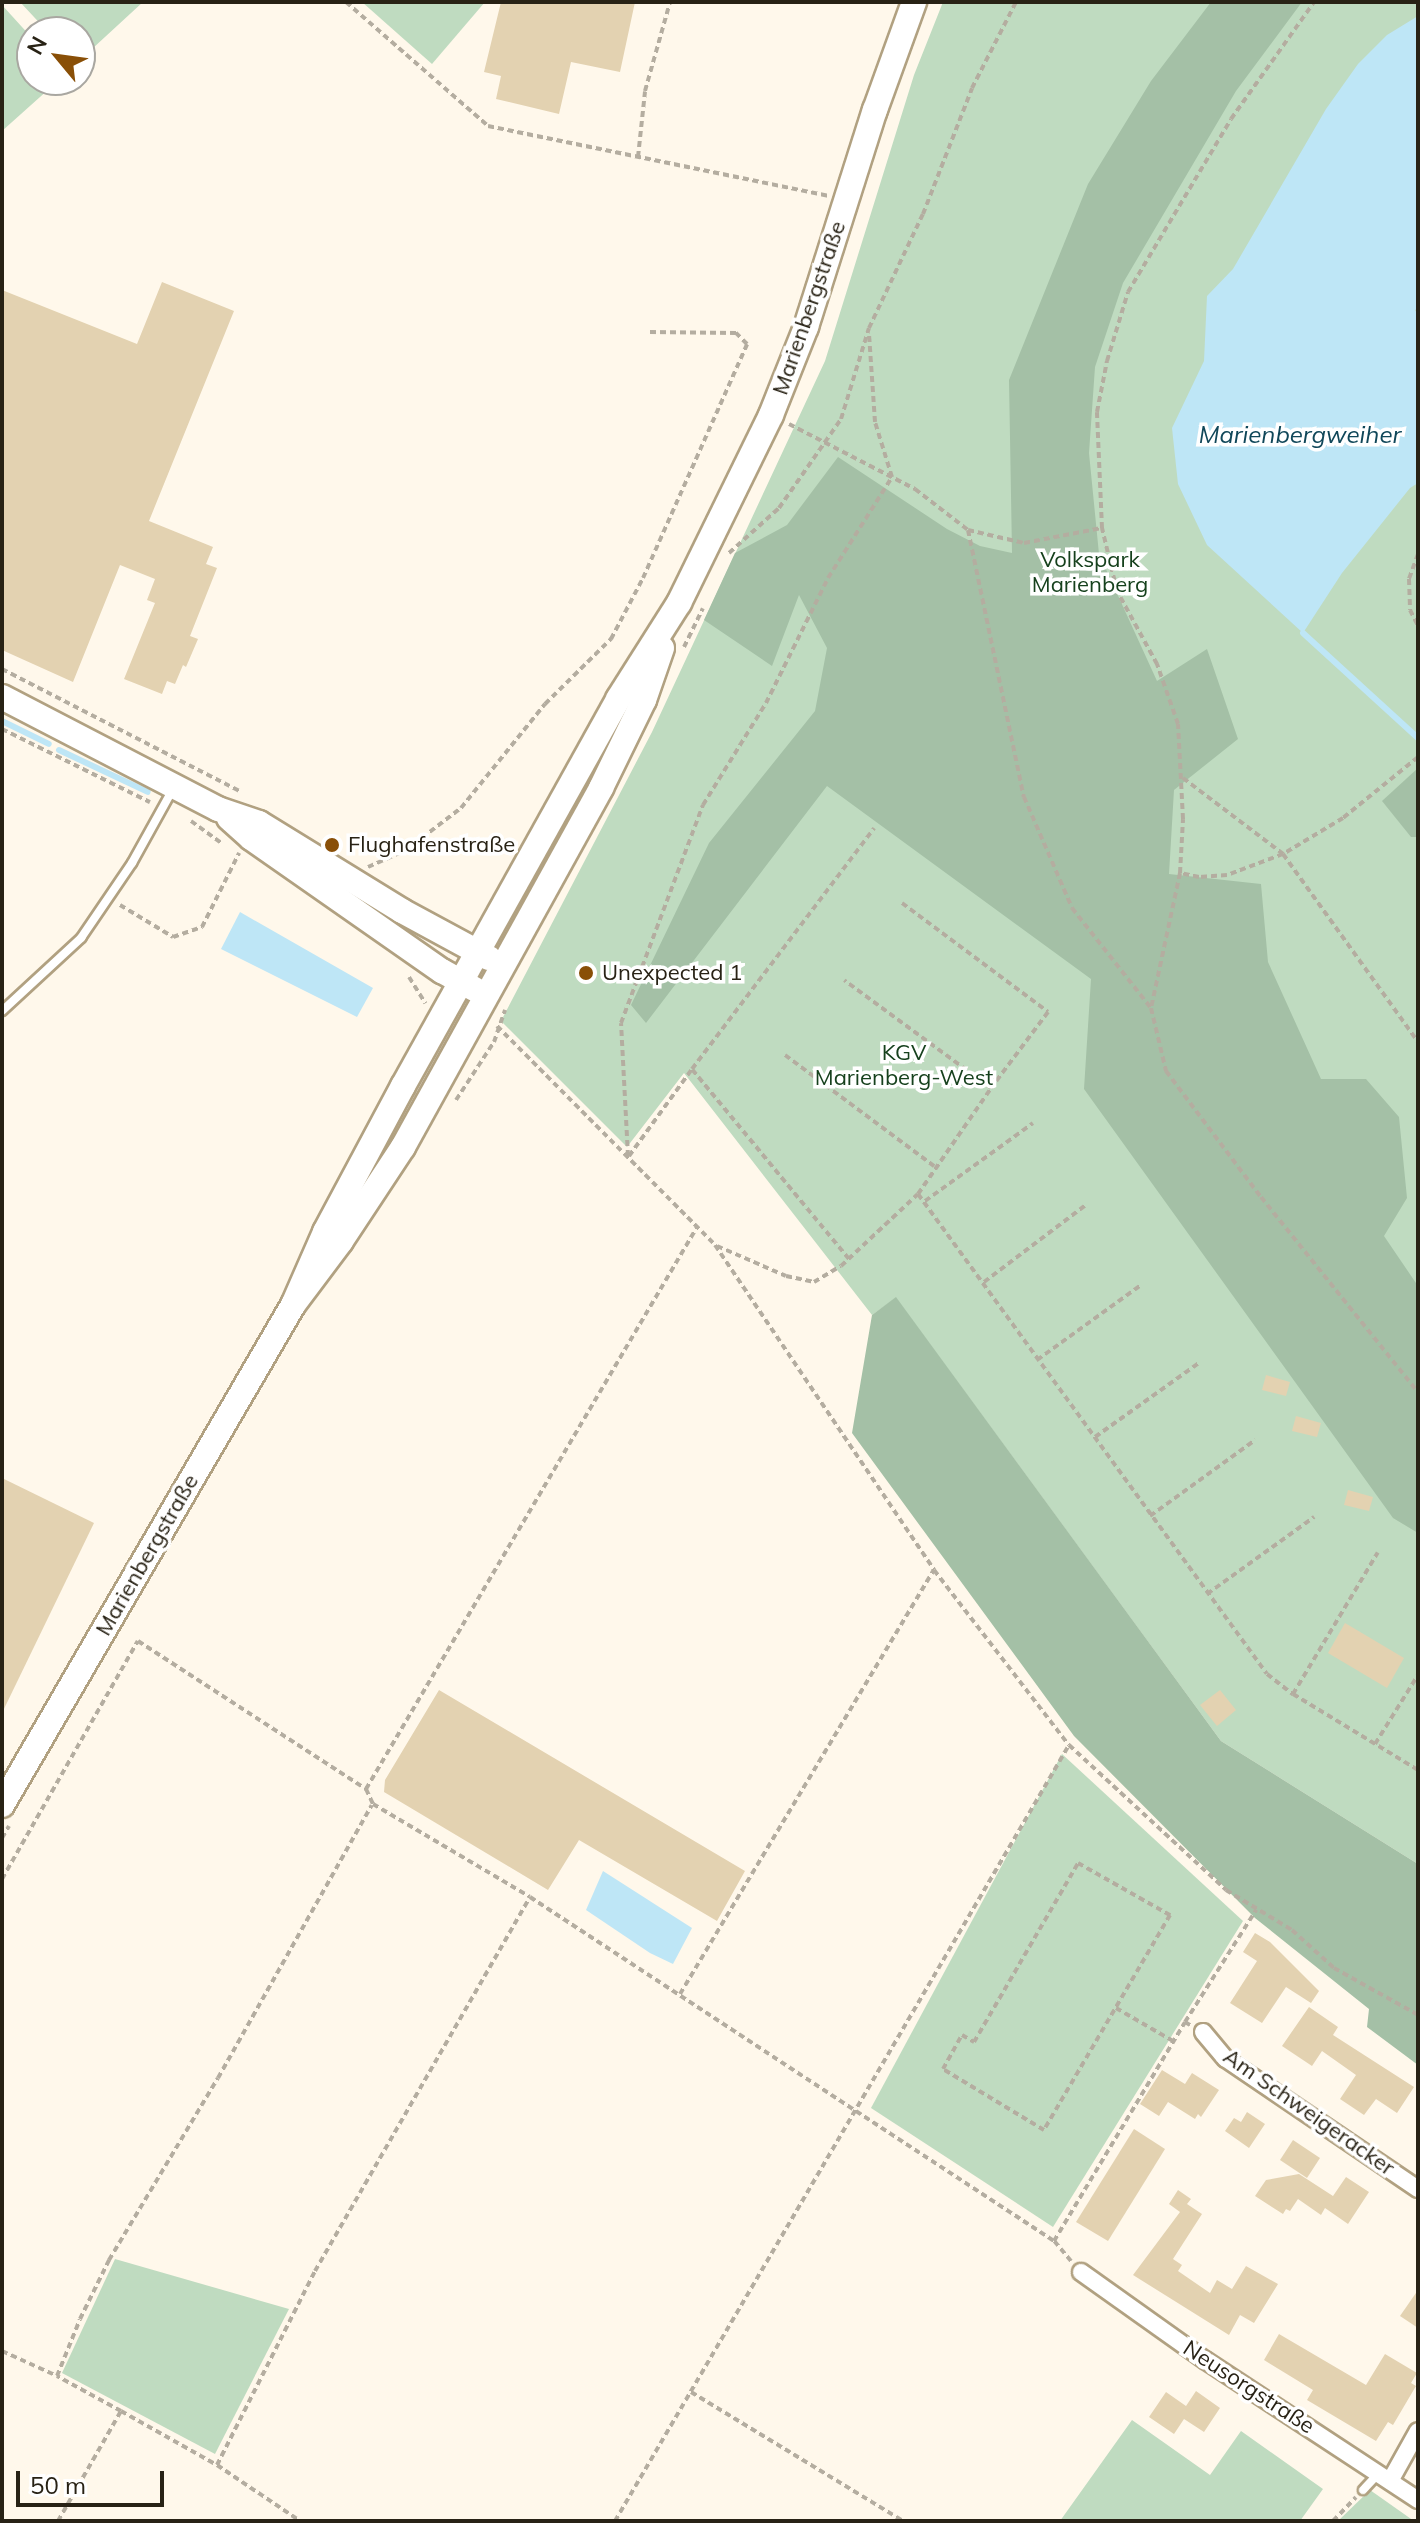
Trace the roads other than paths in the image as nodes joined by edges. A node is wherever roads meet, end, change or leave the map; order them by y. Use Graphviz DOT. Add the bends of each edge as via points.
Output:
graph roads {
  1 [pos="914,2"];
  2 [pos="679,603"];
  3 [pos="2,697"];
  4 [pos="176,785"];
  5 [pos="218,809"];
  6 [pos="478,951"];
  7 [pos="503,967"];
  8 [pos="460,982"];
  9 [pos="499,997"];
  10 [pos="2,1011"];
  11 [pos="293,1305"];
  12 [pos="2,1805"];
  13 [pos="1203,2032"];
  14 [pos="1418,2189"];
  15 [pos="1081,2272"];
  16 [pos="1418,2431"];
  17 [pos="1385,2477"];
  18 [pos="1363,2490"];
  19 [pos="1418,2500"];
  1 -- 2 [label="main road, Marienbergstraße" via="806,327 771,415"];
  2 -- 6 [label="main road, Marienbergstraße" via="618,699"];
  2 -- 7 [label="main road, Marienbergstraße" via="623,744"];
  3 -- 4 [label="main road"];
  4 -- 5 [label="main road"];
  4 -- 10 [label="lane" via="81,938"];
  5 -- 6 [label="main road" via="259,823"];
  5 -- 8 [label="main road" via="244,846"];
  6 -- 7 [label="main road"];
  6 -- 8 [label="main road, Marienbergstraße"];
  7 -- 9 [label="main road, Marienbergstraße"];
  8 -- 9 [label="main road"];
  8 -- 11 [label="main road, Marienbergstraße" via="325,1232"];
  9 -- 11 [label="main road, Marienbergstraße" via="477,1014 403,1147"];
  11 -- 12 [label="main road, Marienbergstraße"];
  13 -- 14 [label="street, Am Schweigeracker" via="1226,2059"];
  15 -- 17 [label="street, Neusorgstraße"];
  16 -- 17 [label="street"];
  17 -- 18 [label="lane"];
  17 -- 19 [label="street, Neusorgstraße"];
}
